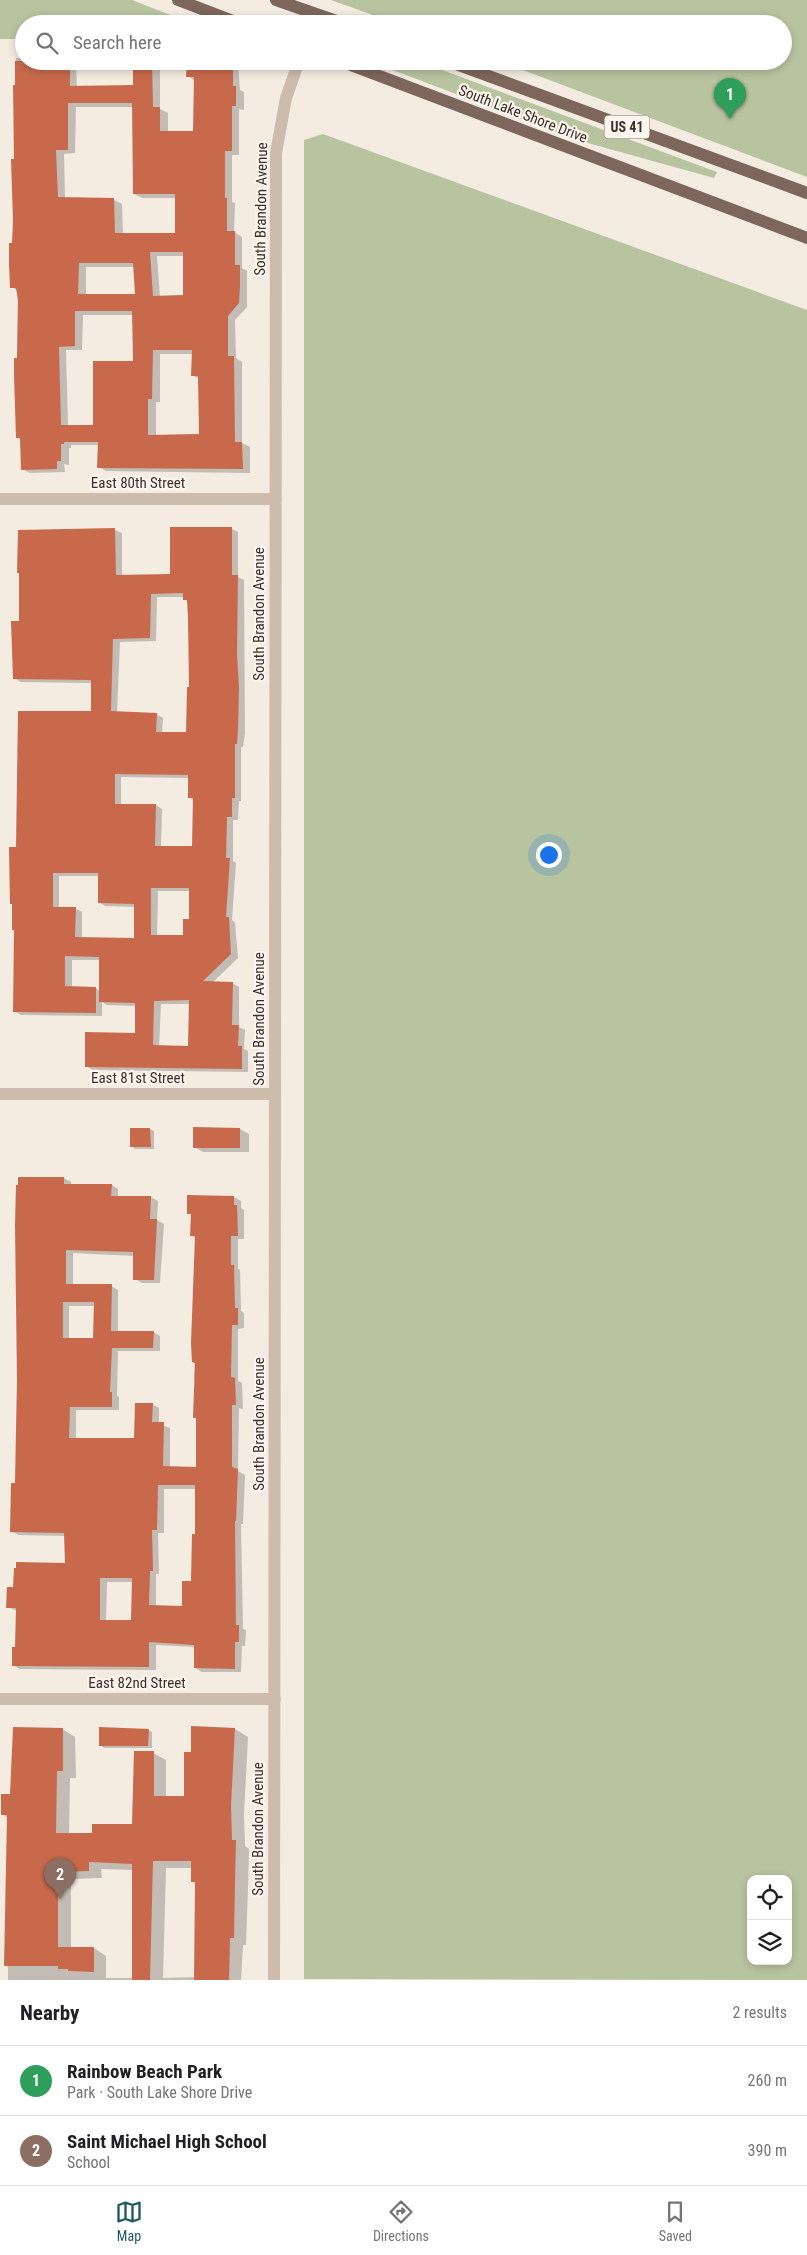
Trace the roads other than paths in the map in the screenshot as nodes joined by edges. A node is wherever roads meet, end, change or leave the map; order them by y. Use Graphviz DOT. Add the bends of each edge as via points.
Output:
graph roads {
  1 [pos="178,0"];
  2 [pos="276,0"];
  3 [pos="218,15"];
  4 [pos="319,15"];
  5 [pos="296,70"];
  6 [pos="363,70"];
  7 [pos="472,70"];
  8 [pos="807,193"];
  9 [pos="807,238"];
  10 [pos="276,498"];
  11 [pos="0,499"];
  12 [pos="0,1094"];
  13 [pos="275,1094"];
  14 [pos="0,1699"];
  15 [pos="275,1699"];
  16 [pos="274,1980"];
  1 -- 3 [label="main road"];
  2 -- 4 [label="main road"];
  5 -- 10 [label="street, South Brandon Avenue" via="286,98 276,153"];
  6 -- 9 [label="main road, South Lake Shore Drive"];
  7 -- 8 [label="main road, South Lake Shore Drive / US 41"];
  10 -- 11 [label="street, East 80th Street"];
  10 -- 13 [label="street, South Brandon Avenue"];
  12 -- 13 [label="street, East 81st Street"];
  13 -- 15 [label="street, South Brandon Avenue"];
  14 -- 15 [label="street, East 82nd Street"];
  15 -- 16 [label="street, South Brandon Avenue"];
}
